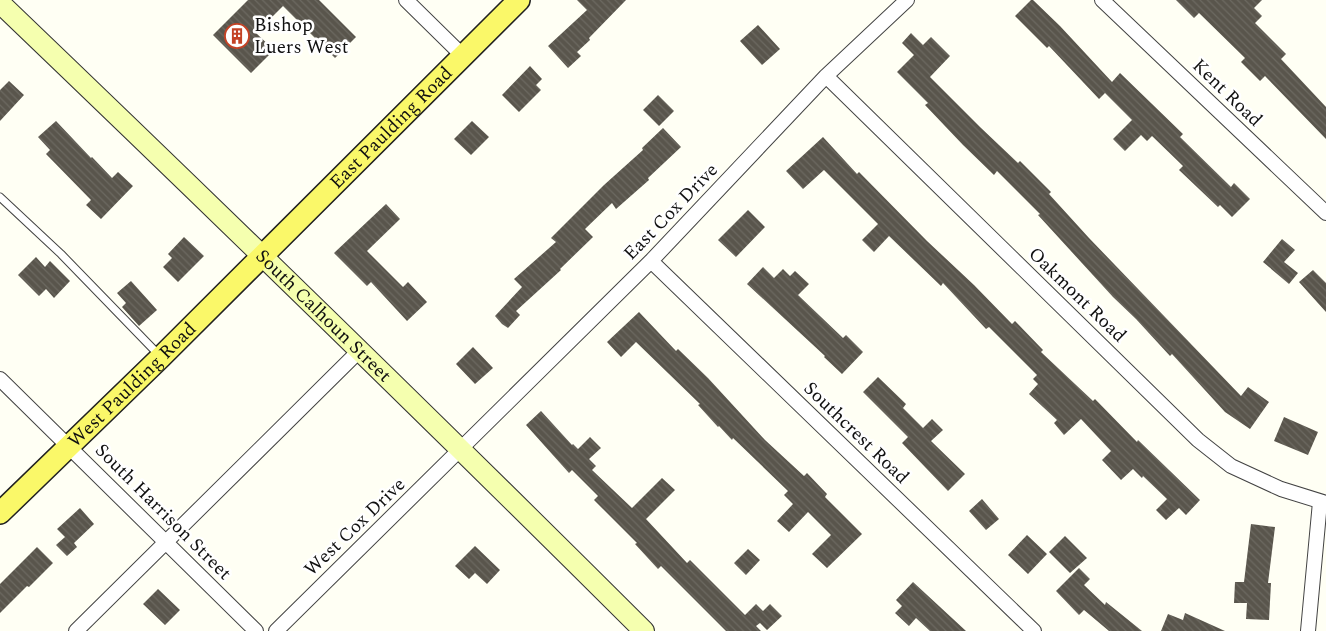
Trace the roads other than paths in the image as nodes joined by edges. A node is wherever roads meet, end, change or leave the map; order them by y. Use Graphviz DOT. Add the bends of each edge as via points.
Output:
graph roads {
  1 [pos="406,0"];
  2 [pos="520,0"];
  3 [pos="907,0"];
  4 [pos="1102,0"];
  5 [pos="0,3"];
  6 [pos="464,56"];
  7 [pos="826,76"];
  8 [pos="0,197"];
  9 [pos="1326,214"];
  10 [pos="263,255"];
  11 [pos="651,261"];
  12 [pos="360,350"];
  13 [pos="161,357"];
  14 [pos="0,379"];
  15 [pos="68,446"];
  16 [pos="461,449"];
  17 [pos="1323,502"];
  18 [pos="0,514"];
  19 [pos="166,542"];
  20 [pos="76,631"];
  21 [pos="256,631"];
  22 [pos="276,631"];
  23 [pos="644,631"];
  24 [pos="1034,631"];
  25 [pos="1308,631"];
  1 -- 6 [label="street"];
  2 -- 6 [label="main road, East Paulding Road"];
  3 -- 7 [label="street, East Cox Drive"];
  4 -- 9 [label="street, Kent Road"];
  5 -- 10 [label="street, South Calhoun Street"];
  6 -- 10 [label="main road, East Paulding Road"];
  7 -- 11 [label="street, East Cox Drive"];
  7 -- 17 [label="street, Oakmont Road" via="1198,440 1232,466 1281,489"];
  8 -- 13 [label="lane" via="61,254"];
  10 -- 12 [label="street, South Calhoun Street"];
  10 -- 13 [label="main road, West Paulding Road"];
  11 -- 16 [label="street, East Cox Drive"];
  11 -- 24 [label="street, Southcrest Road"];
  12 -- 16 [label="street, South Calhoun Street"];
  12 -- 19 [label="street"];
  13 -- 15 [label="main road, West Paulding Road"];
  14 -- 15 [label="street, South Harrison Street"];
  15 -- 18 [label="main road, West Paulding Road"];
  15 -- 19 [label="street, South Harrison Street"];
  16 -- 22 [label="street, West Cox Drive"];
  16 -- 23 [label="street, South Calhoun Street"];
  17 -- 25 [label="street"];
  19 -- 20 [label="street"];
  19 -- 21 [label="street, South Harrison Street"];
}
